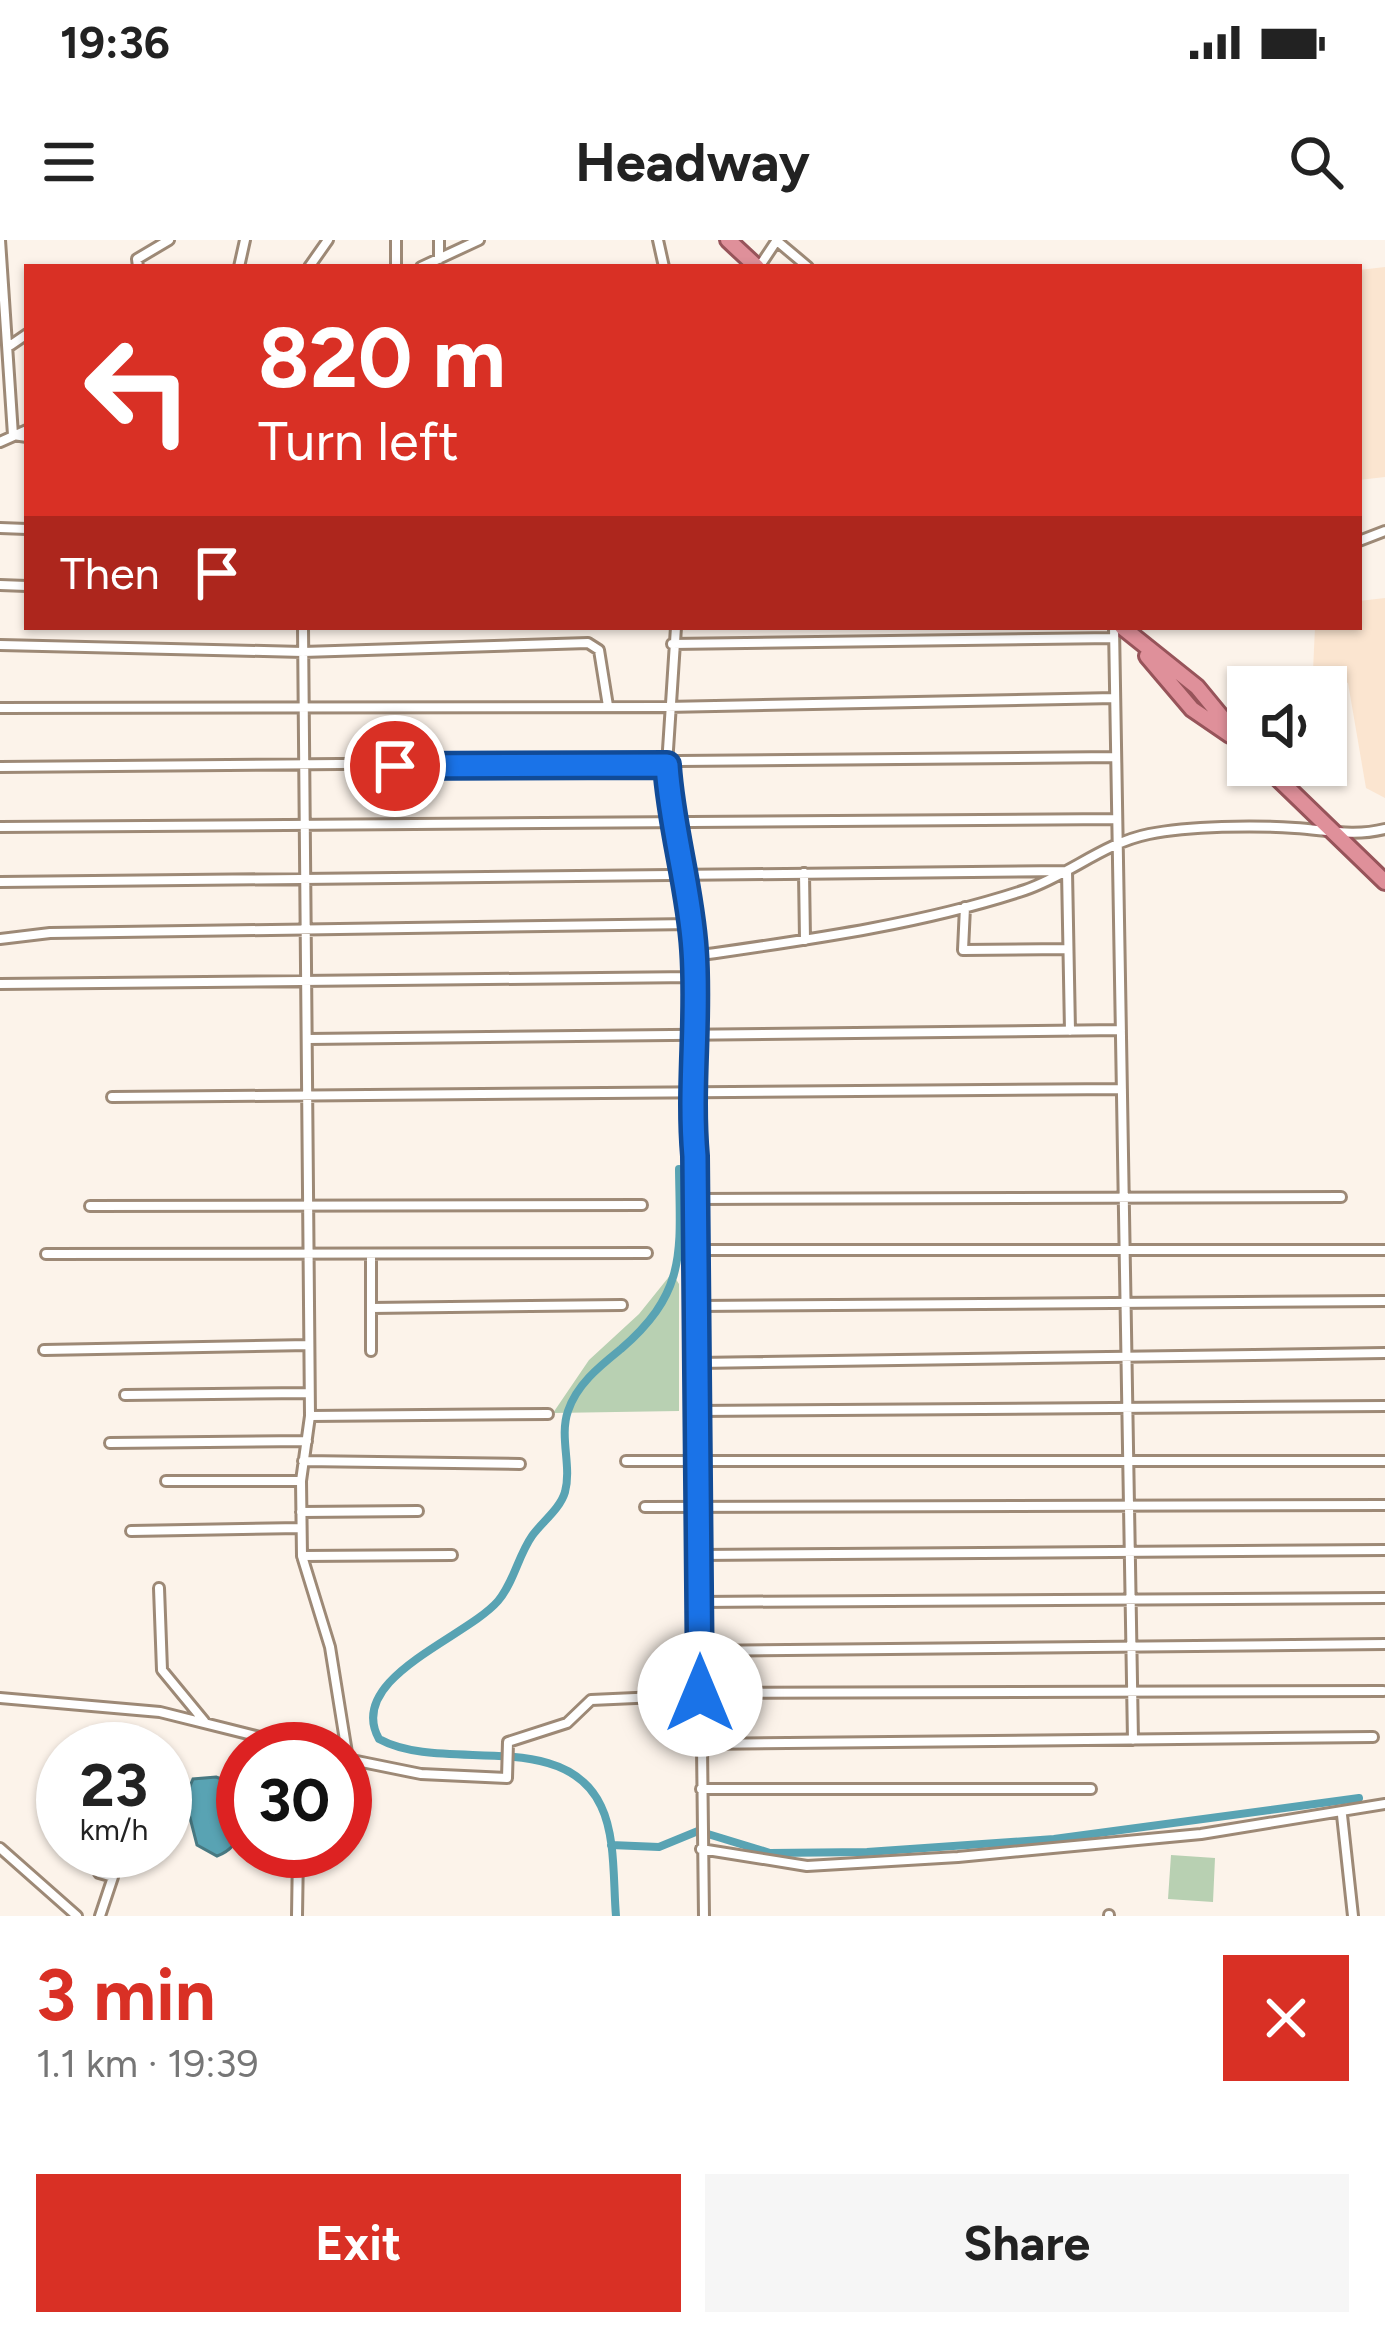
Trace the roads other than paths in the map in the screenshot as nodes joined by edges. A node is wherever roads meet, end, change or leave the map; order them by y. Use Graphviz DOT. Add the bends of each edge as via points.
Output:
graph roads {
  1 [pos="0,240"];
  2 [pos="169,240"];
  3 [pos="439,240"];
  4 [pos="479,240"];
  5 [pos="728,240"];
  6 [pos="777,240"];
  7 [pos="439,259"];
  8 [pos="137,263"];
  9 [pos="428,264"];
  10 [pos="755,264"];
  11 [pos="805,264"];
  12 [pos="2,291"];
  13 [pos="4,331"];
  14 [pos="24,336"];
  15 [pos="10,345"];
  16 [pos="24,433"];
  17 [pos="13,435"];
  18 [pos="0,442"];
  19 [pos="303,630"];
  20 [pos="675,630"];
  21 [pos="1117,630"];
  22 [pos="672,644"];
  23 [pos="0,645"];
  24 [pos="304,652"];
  25 [pos="1115,698"];
  26 [pos="608,707"];
  27 [pos="666,707"];
  28 [pos="0,708"];
  29 [pos="304,708"];
  30 [pos="1227,734"];
  31 [pos="1116,758"];
  32 [pos="667,765"];
  33 [pos="305,766"];
  34 [pos="0,767"];
  35 [pos="1285,786"];
  36 [pos="1117,819"];
  37 [pos="670,821"];
  38 [pos="305,826"];
  39 [pos="0,827"];
  40 [pos="1385,829"];
  41 [pos="1335,835"];
  42 [pos="1118,843"];
  43 [pos="1067,871"];
  44 [pos="804,873"];
  45 [pos="682,874"];
  46 [pos="307,879"];
  47 [pos="0,882"];
  48 [pos="1385,882"];
  49 [pos="965,907"];
  50 [pos="692,925"];
  51 [pos="307,931"];
  52 [pos="0,939"];
  53 [pos="805,940"];
  54 [pos="1069,950"];
  55 [pos="695,956"];
  56 [pos="694,977"];
  57 [pos="0,984"];
  58 [pos="308,985"];
  59 [pos="1070,1030"];
  60 [pos="1121,1030"];
  61 [pos="693,1037"];
  62 [pos="308,1039"];
  63 [pos="690,1089"];
  64 [pos="1122,1089"];
  65 [pos="309,1094"];
  66 [pos="112,1097"];
  67 [pos="1341,1197"];
  68 [pos="696,1198"];
  69 [pos="1124,1198"];
  70 [pos="642,1204"];
  71 [pos="308,1206"];
  72 [pos="90,1207"];
  73 [pos="696,1250"];
  74 [pos="1385,1250"];
  75 [pos="1124,1251"];
  76 [pos="647,1253"];
  77 [pos="309,1254"];
  78 [pos="371,1254"];
  79 [pos="46,1255"];
  80 [pos="1385,1301"];
  81 [pos="1125,1303"];
  82 [pos="622,1305"];
  83 [pos="697,1306"];
  84 [pos="371,1308"];
  85 [pos="309,1346"];
  86 [pos="44,1351"];
  87 [pos="371,1351"];
  88 [pos="1385,1353"];
  89 [pos="1126,1357"];
  90 [pos="697,1363"];
  91 [pos="309,1393"];
  92 [pos="125,1395"];
  93 [pos="1385,1406"];
  94 [pos="1127,1409"];
  95 [pos="697,1411"];
  96 [pos="548,1414"];
  97 [pos="310,1416"];
  98 [pos="307,1441"];
  99 [pos="110,1443"];
  100 [pos="303,1461"];
  101 [pos="626,1461"];
  102 [pos="698,1461"];
  103 [pos="1128,1461"];
  104 [pos="1385,1461"];
  105 [pos="520,1464"];
  106 [pos="166,1480"];
  107 [pos="301,1481"];
  108 [pos="1384,1505"];
  109 [pos="645,1507"];
  110 [pos="1129,1507"];
  111 [pos="698,1509"];
  112 [pos="418,1511"];
  113 [pos="301,1513"];
  114 [pos="301,1528"];
  115 [pos="131,1531"];
  116 [pos="1385,1550"];
  117 [pos="1130,1553"];
  118 [pos="452,1555"];
  119 [pos="698,1555"];
  120 [pos="302,1556"];
  121 [pos="159,1588"];
  122 [pos="1385,1598"];
  123 [pos="1130,1601"];
  124 [pos="699,1602"];
  125 [pos="1385,1644"];
  126 [pos="1131,1645"];
  127 [pos="699,1651"];
  128 [pos="1383,1691"];
  129 [pos="1132,1693"];
  130 [pos="700,1694"];
  131 [pos="680,1696"];
  132 [pos="0,1698"];
  133 [pos="204,1721"];
  134 [pos="341,1722"];
  135 [pos="216,1724"];
  136 [pos="1373,1737"];
  137 [pos="1132,1740"];
  138 [pos="700,1744"];
  139 [pos="372,1764"];
  140 [pos="700,1789"];
  141 [pos="1091,1789"];
  142 [pos="1385,1804"];
  143 [pos="1342,1815"];
  144 [pos="0,1848"];
  145 [pos="701,1849"];
  146 [pos="111,1878"];
  147 [pos="298,1878"];
  148 [pos="77,1916"];
  149 [pos="100,1916"];
  150 [pos="297,1916"];
  151 [pos="704,1916"];
  152 [pos="1353,1916"];
  1 -- 12 [label="street"];
  2 -- 8 [label="street"];
  3 -- 7 [label="street"];
  4 -- 7 [label="street"];
  5 -- 10 [label="highway"];
  6 -- 11 [label="street"];
  7 -- 9 [label="street"];
  12 -- 13 [label="street"];
  13 -- 15 [label="street"];
  14 -- 15 [label="street"];
  15 -- 17 [label="street"];
  16 -- 17 [label="street"];
  17 -- 18 [label="street"];
  19 -- 24 [label="street"];
  20 -- 22 [label="street"];
  21 -- 22 [label="street"];
  21 -- 25 [label="street"];
  21 -- 30 [label="highway" via="1192,710"];
  22 -- 27 [label="street"];
  23 -- 24 [label="street"];
  24 -- 26 [label="street" via="588,643 599,650"];
  24 -- 29 [label="street"];
  25 -- 27 [label="street"];
  25 -- 31 [label="street"];
  26 -- 27 [label="street"];
  26 -- 29 [label="street"];
  27 -- 32 [label="street"];
  28 -- 29 [label="street"];
  29 -- 33 [label="street"];
  31 -- 32 [label="street"];
  31 -- 36 [label="street"];
  32 -- 33 [label="street"];
  32 -- 37 [label="street"];
  33 -- 34 [label="street"];
  33 -- 38 [label="street"];
  35 -- 41 [label="highway"];
  36 -- 37 [label="street"];
  36 -- 42 [label="street"];
  37 -- 38 [label="street"];
  37 -- 45 [label="street"];
  38 -- 39 [label="street"];
  38 -- 46 [label="street"];
  40 -- 41 [label="street"];
  41 -- 42 [label="street" via="1294,828 1167,831"];
  41 -- 48 [label="highway"];
  42 -- 43 [label="street"];
  42 -- 60 [label="street"];
  43 -- 44 [label="street"];
  43 -- 49 [label="street"];
  43 -- 54 [label="street"];
  44 -- 45 [label="street"];
  44 -- 53 [label="street"];
  45 -- 46 [label="street"];
  45 -- 50 [label="street"];
  46 -- 47 [label="street"];
  46 -- 51 [label="street"];
  49 -- 53 [label="street"];
  49 -- 54 [label="street" via="963,950"];
  50 -- 51 [label="street"];
  50 -- 55 [label="street"];
  51 -- 52 [label="street"];
  51 -- 58 [label="street"];
  53 -- 55 [label="street"];
  54 -- 59 [label="street"];
  55 -- 56 [label="street"];
  56 -- 58 [label="street"];
  56 -- 61 [label="street"];
  57 -- 58 [label="street"];
  58 -- 62 [label="street"];
  59 -- 60 [label="street"];
  59 -- 61 [label="street"];
  60 -- 64 [label="street"];
  61 -- 62 [label="street"];
  61 -- 63 [label="street"];
  62 -- 65 [label="street"];
  63 -- 64 [label="street"];
  63 -- 65 [label="street"];
  63 -- 68 [label="street"];
  64 -- 69 [label="street"];
  65 -- 66 [label="street"];
  65 -- 71 [label="street"];
  67 -- 69 [label="street"];
  68 -- 69 [label="street"];
  68 -- 73 [label="street"];
  69 -- 75 [label="street"];
  70 -- 71 [label="street"];
  71 -- 72 [label="street"];
  71 -- 77 [label="street"];
  73 -- 75 [label="street"];
  73 -- 83 [label="street"];
  74 -- 75 [label="street"];
  75 -- 81 [label="street"];
  76 -- 78 [label="street"];
  77 -- 78 [label="street"];
  77 -- 79 [label="street"];
  77 -- 85 [label="street"];
  78 -- 84 [label="street"];
  80 -- 81 [label="street"];
  81 -- 83 [label="street"];
  81 -- 89 [label="street"];
  82 -- 84 [label="street"];
  83 -- 90 [label="street"];
  84 -- 87 [label="street"];
  85 -- 86 [label="street"];
  85 -- 91 [label="street"];
  88 -- 89 [label="street"];
  89 -- 90 [label="street"];
  89 -- 94 [label="street"];
  90 -- 95 [label="street"];
  91 -- 92 [label="street"];
  91 -- 97 [label="street"];
  93 -- 94 [label="street"];
  94 -- 95 [label="street"];
  94 -- 103 [label="street"];
  95 -- 102 [label="street"];
  96 -- 97 [label="street"];
  97 -- 98 [label="street"];
  98 -- 99 [label="street"];
  98 -- 100 [label="street"];
  100 -- 105 [label="street"];
  100 -- 107 [label="street"];
  101 -- 102 [label="street"];
  102 -- 103 [label="street"];
  102 -- 111 [label="street"];
  103 -- 104 [label="street"];
  103 -- 110 [label="street"];
  106 -- 107 [label="street"];
  107 -- 113 [label="street"];
  108 -- 110 [label="street"];
  109 -- 111 [label="street"];
  110 -- 111 [label="street"];
  110 -- 117 [label="street"];
  111 -- 119 [label="street"];
  112 -- 113 [label="street"];
  113 -- 114 [label="street"];
  114 -- 115 [label="street"];
  114 -- 120 [label="street"];
  116 -- 117 [label="street"];
  117 -- 119 [label="street"];
  117 -- 123 [label="street"];
  118 -- 120 [label="street"];
  119 -- 124 [label="street"];
  120 -- 134 [label="street" via="330,1646"];
  121 -- 133 [label="street" via="162,1670"];
  122 -- 123 [label="street"];
  123 -- 124 [label="street"];
  123 -- 126 [label="street"];
  124 -- 127 [label="street"];
  125 -- 126 [label="street"];
  126 -- 127 [label="street"];
  126 -- 129 [label="street"];
  127 -- 130 [label="street"];
  128 -- 129 [label="street"];
  129 -- 130 [label="street"];
  129 -- 137 [label="street"];
  130 -- 138 [label="street"];
  131 -- 139 [label="street" via="601,1697 567,1723 508,1742 507,1778"];
  132 -- 133 [label="street"];
  133 -- 135 [label="street"];
  136 -- 137 [label="street"];
  137 -- 138 [label="street"];
  138 -- 140 [label="street"];
  140 -- 141 [label="street"];
  140 -- 145 [label="street"];
  142 -- 143 [label="street"];
  143 -- 145 [label="street" via="1120,1843 808,1866"];
  143 -- 152 [label="street"];
  144 -- 148 [label="street"];
  145 -- 151 [label="street"];
  146 -- 149 [label="street"];
  147 -- 150 [label="street"];
}
